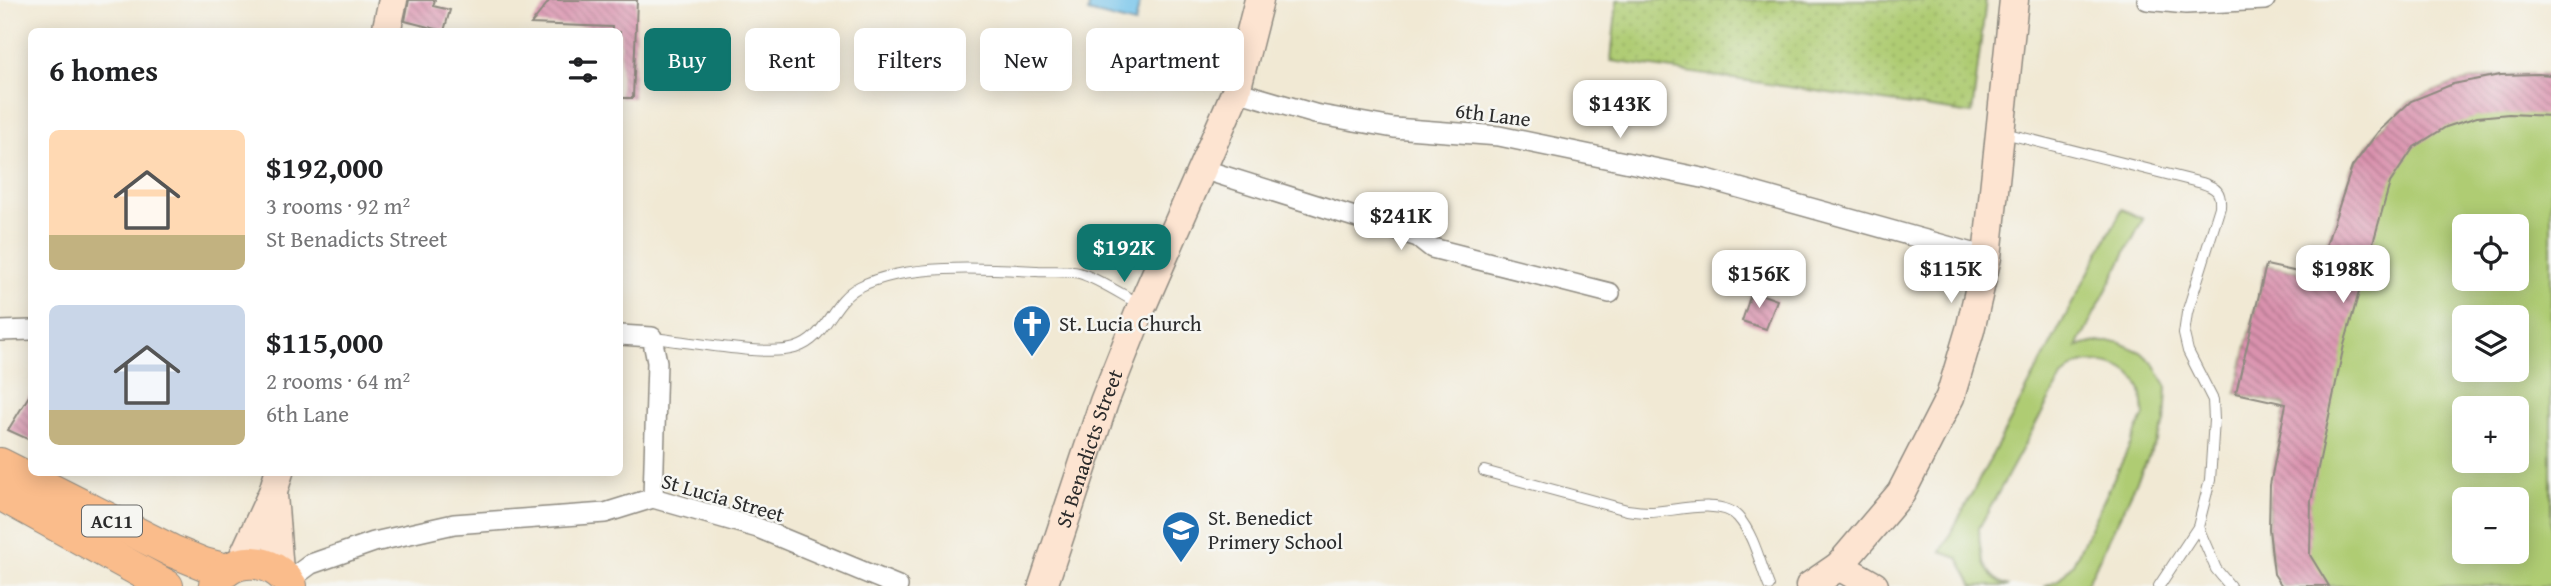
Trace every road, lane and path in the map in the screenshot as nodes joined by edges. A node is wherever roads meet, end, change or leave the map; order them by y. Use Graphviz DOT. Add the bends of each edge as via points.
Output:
graph roads {
  1 [pos="393,0"];
  2 [pos="1259,0"];
  3 [pos="2014,0"];
  4 [pos="2147,0"];
  5 [pos="2264,0"];
  6 [pos="387,28"];
  7 [pos="1244,59"];
  8 [pos="1236,91"];
  9 [pos="1239,91"];
  10 [pos="2000,132"];
  11 [pos="1202,169"];
  12 [pos="1987,257"];
  13 [pos="1610,293"];
  14 [pos="1142,306"];
  15 [pos="28,330"];
  16 [pos="0,331"];
  17 [pos="623,335"];
  18 [pos="652,337"];
  19 [pos="0,464"];
  20 [pos="1485,471"];
  21 [pos="276,482"];
  22 [pos="0,494"];
  23 [pos="653,498"];
  24 [pos="2198,527"];
  25 [pos="1839,566"];
  26 [pos="227,573"];
  27 [pos="286,580"];
  28 [pos="167,586"];
  29 [pos="898,586"];
  30 [pos="1043,586"];
  31 [pos="1769,586"];
  32 [pos="1810,586"];
  33 [pos="1874,586"];
  34 [pos="2159,586"];
  35 [pos="2230,586"];
  1 -- 6 [label="street"];
  2 -- 7 [label="street, St Benadicts Street"];
  3 -- 10 [label="street"];
  4 -- 5 [label="street" via="2186,4"];
  8 -- 11 [label="street, St Benadicts Street"];
  9 -- 12 [label="street, 6th Lane" via="1315,114 1394,128 1499,136 1707,179"];
  10 -- 12 [label="street"];
  10 -- 24 [label="lane" via="2202,183 2221,195 2184,334 2213,400 2210,480"];
  11 -- 13 [label="street" via="1418,237 1432,248"];
  11 -- 14 [label="street, St Benadicts Street"];
  12 -- 25 [label="street" via="1950,397 1901,493"];
  14 -- 18 [label="lane" via="1079,273 971,267 883,277 856,288 813,340 795,349 768,351"];
  14 -- 30 [label="street, St Benadicts Street" via="1104,402"];
  15 -- 16 [label="street"];
  17 -- 18 [label="street"];
  18 -- 23 [label="street" via="657,362"];
  19 -- 26 [label="main road, AC11" via="172,551"];
  20 -- 31 [label="lane" via="1627,510 1710,506 1737,514"];
  21 -- 26 [label="street"];
  21 -- 27 [label="street"];
  22 -- 28 [label="main road, AC11"];
  23 -- 27 [label="street, St Lucia Street" via="605,513 427,530 311,564"];
  23 -- 29 [label="street, St Lucia Street" via="758,528"];
  24 -- 34 [label="lane"];
  24 -- 35 [label="lane" via="2216,569"];
  25 -- 32 [label="street"];
  25 -- 33 [label="street"];
  26 -- 27 [label="main road" via="253,562 267,565"];
}
